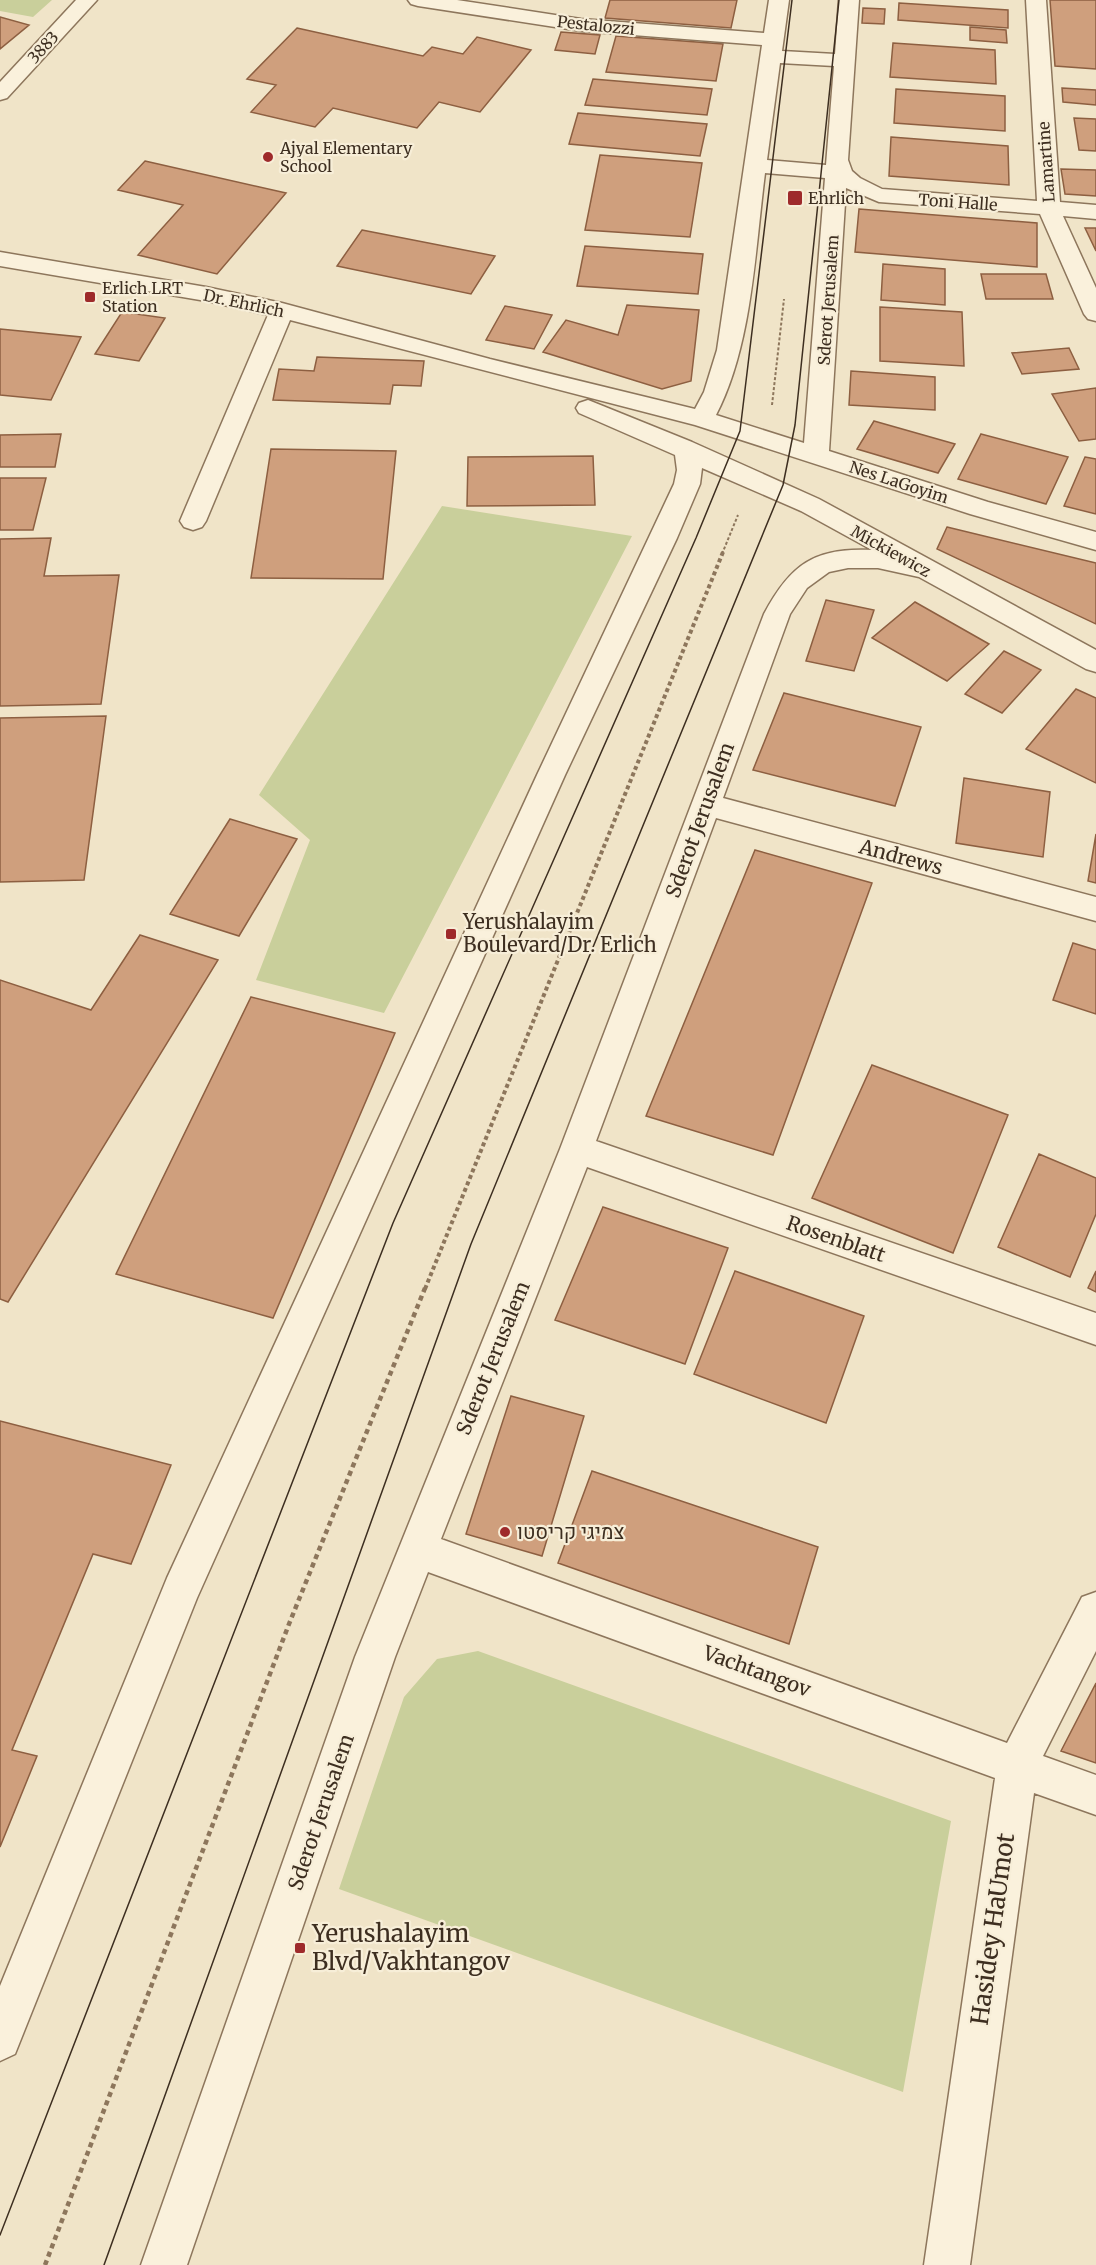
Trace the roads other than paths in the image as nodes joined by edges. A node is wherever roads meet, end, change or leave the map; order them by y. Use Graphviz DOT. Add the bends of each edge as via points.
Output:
graph roads {
  1 [pos="87,0"];
  2 [pos="418,0"];
  3 [pos="779,0"];
  4 [pos="849,0"];
  5 [pos="1036,0"];
  6 [pos="774,48"];
  7 [pos="844,61"];
  8 [pos="0,94"];
  9 [pos="837,165"];
  10 [pos="757,166"];
  11 [pos="1049,210"];
  12 [pos="1096,212"];
  13 [pos="0,259"];
  14 [pos="282,310"];
  15 [pos="1096,314"];
  16 [pos="484,365"];
  17 [pos="702,419"];
  18 [pos="683,448"];
  19 [pos="816,456"];
  20 [pos="193,522"];
  21 [pos="1096,541"];
  22 [pos="921,568"];
  23 [pos="1096,662"];
  24 [pos="706,804"];
  25 [pos="1096,909"];
  26 [pos="577,1149"];
  27 [pos="1096,1329"];
  28 [pos="416,1549"];
  29 [pos="1096,1611"];
  30 [pos="1017,1765"];
  31 [pos="1096,1796"];
  32 [pos="0,2039"];
  33 [pos="164,2265"];
  34 [pos="947,2265"];
  1 -- 8 [label="street, 3883"];
  2 -- 6 [label="street, Pestalozzi"];
  3 -- 6 [label="street"];
  4 -- 7 [label="street, Sderot Jerusalem"];
  5 -- 11 [label="street, Lamartine"];
  6 -- 7 [label="street, Pestalozzi"];
  6 -- 10 [label="street"];
  7 -- 9 [label="street, Sderot Jerusalem"];
  9 -- 10 [label="street"];
  9 -- 11 [label="street, Toni Halle" via="850,182 879,195"];
  9 -- 19 [label="street, Sderot Jerusalem"];
  10 -- 17 [label="street" via="729,350 716,393"];
  11 -- 12 [label="street, Toni Halle"];
  11 -- 15 [label="street, Lamartine"];
  13 -- 14 [label="street, Dr. Ehrlich"];
  14 -- 16 [label="street, Dr. Ehrlich"];
  14 -- 20 [label="street"];
  16 -- 17 [label="street, Dr. Ehrlich"];
  16 -- 18 [label="street, Dr. Ehrlich"];
  17 -- 19 [label="street, Nes LaGoyim"];
  18 -- 22 [label="street, Mickiewicz" via="810,505"];
  18 -- 32 [label="street" via="690,470 664,538 551,775 181,1591"];
  19 -- 21 [label="street, Nes LaGoyim"];
  22 -- 23 [label="street, Mickiewicz"];
  22 -- 24 [label="street, Sderot Jerusalem" via="878,560 841,561 807,573 791,589 777,614"];
  24 -- 25 [label="street, Andrews"];
  24 -- 26 [label="street, Sderot Jerusalem"];
  26 -- 27 [label="street, Rosenblatt"];
  26 -- 28 [label="street, Sderot Jerusalem"];
  28 -- 30 [label="street, Vachtangov"];
  28 -- 33 [label="street, Sderot Jerusalem"];
  29 -- 30 [label="street, Hasidey HaUmot"];
  30 -- 31 [label="street, Vachtangov"];
  30 -- 34 [label="street, Hasidey HaUmot"];
}
